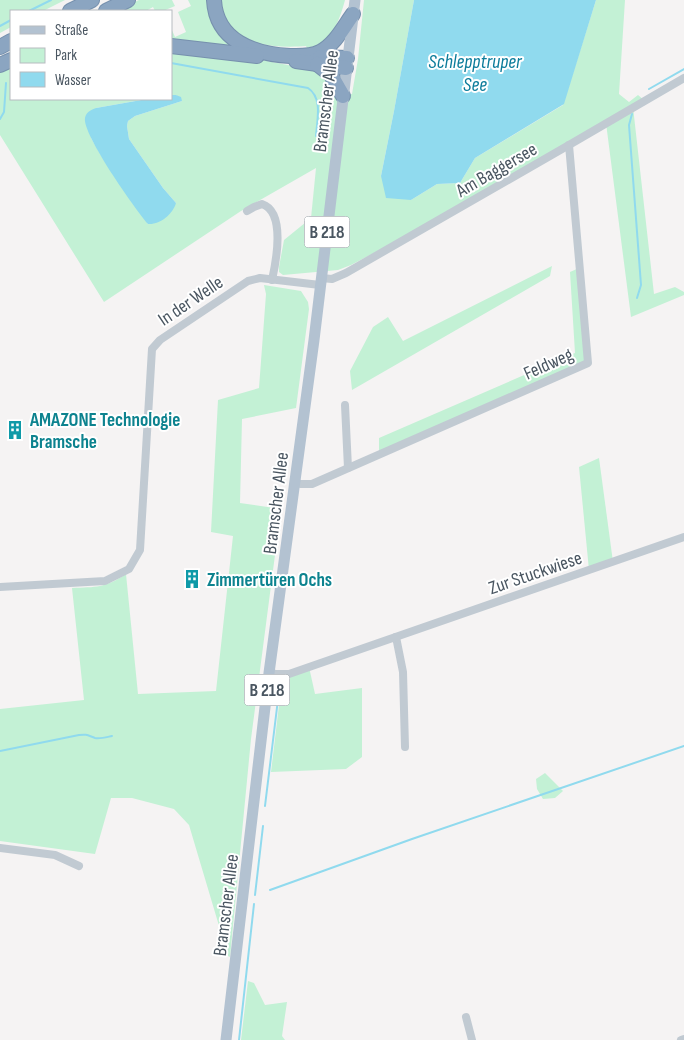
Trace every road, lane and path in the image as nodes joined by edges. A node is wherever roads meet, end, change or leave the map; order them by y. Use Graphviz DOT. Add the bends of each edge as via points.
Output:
graph roads {
  1 [pos="92,0"];
  2 [pos="128,0"];
  3 [pos="214,0"];
  4 [pos="355,0"];
  5 [pos="72,10"];
  6 [pos="108,10"];
  7 [pos="353,14"];
  8 [pos="172,46"];
  9 [pos="312,60"];
  10 [pos="347,63"];
  11 [pos="684,78"];
  12 [pos="342,96"];
  13 [pos="569,146"];
  14 [pos="247,211"];
  15 [pos="272,280"];
  16 [pos="320,282"];
  17 [pos="345,405"];
  18 [pos="348,468"];
  19 [pos="294,484"];
  20 [pos="684,537"];
  21 [pos="0,587"];
  22 [pos="396,637"];
  23 [pos="269,673"];
  24 [pos="405,747"];
  25 [pos="0,848"];
  26 [pos="79,866"];
  27 [pos="466,1017"];
  28 [pos="226,1040"];
  29 [pos="472,1040"];
  1 -- 5 [label="highway"];
  2 -- 6 [label="highway"];
  3 -- 9 [label="highway" via="218,19 232,39 257,51"];
  4 -- 7 [label="main road, Bramscher Allee / B 218"];
  7 -- 9 [label="highway" via="336,39"];
  7 -- 10 [label="main road, Bramscher Allee / B 218"];
  8 -- 9 [label="highway"];
  9 -- 10 [label="highway"];
  9 -- 12 [label="highway" via="331,75"];
  10 -- 12 [label="main road, Bramscher Allee / B 218"];
  11 -- 13 [label="street, Am Baggersee"];
  12 -- 16 [label="main road, Bramscher Allee / B 218"];
  13 -- 16 [label="street, Am Baggersee" via="346,273"];
  13 -- 18 [label="street, Feldweg" via="588,363"];
  14 -- 15 [label="street" via="262,204 273,214 278,242"];
  15 -- 16 [label="street, In der Welle"];
  15 -- 21 [label="street, In der Welle" via="248,281 160,340 152,349 140,550 129,569 105,581"];
  16 -- 19 [label="main road, Bramscher Allee / B 218"];
  17 -- 18 [label="street"];
  18 -- 19 [label="street, Feldweg" via="312,484"];
  19 -- 23 [label="main road, Bramscher Allee / B 218"];
  20 -- 22 [label="street, Zur Stuckwiese"];
  22 -- 23 [label="street, Zur Stuckwiese" via="289,674"];
  22 -- 24 [label="street" via="403,672"];
  23 -- 28 [label="main road, Bramscher Allee / B 218"];
  25 -- 26 [label="street" via="55,855"];
  27 -- 29 [label="street"];
}
